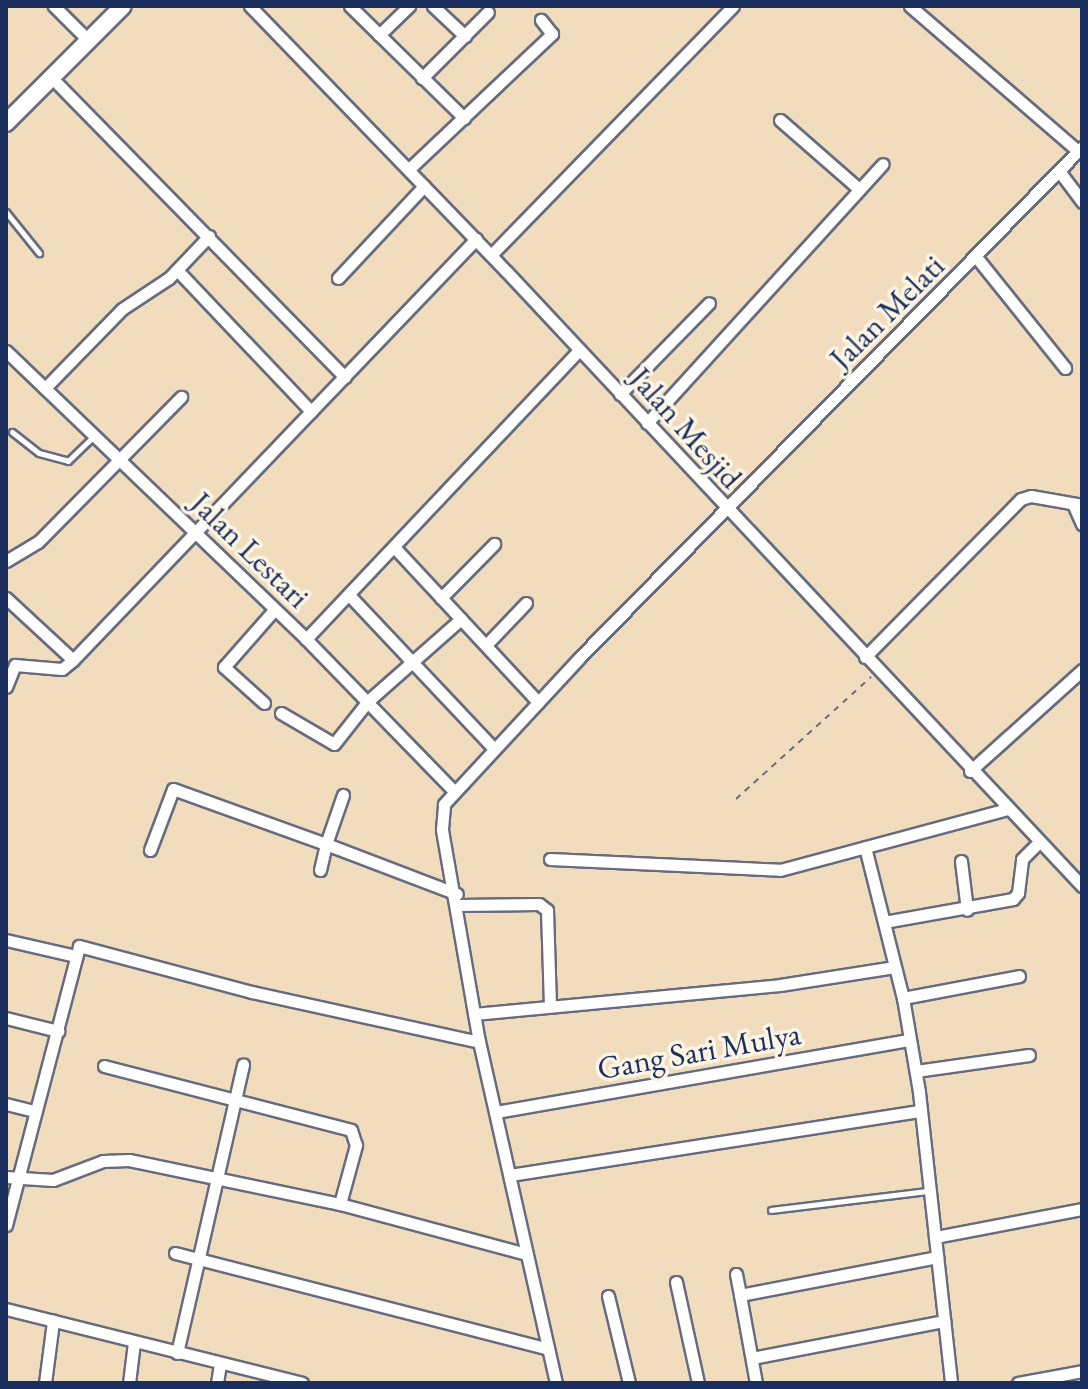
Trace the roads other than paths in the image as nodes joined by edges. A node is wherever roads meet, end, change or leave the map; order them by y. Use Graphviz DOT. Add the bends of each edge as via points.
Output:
graph roads {
  1 [pos="54,6"];
  2 [pos="123,6"];
  3 [pos="250,6"];
  4 [pos="350,6"];
  5 [pos="409,6"];
  6 [pos="433,6"];
  7 [pos="733,6"];
  8 [pos="910,6"];
  9 [pos="488,12"];
  10 [pos="541,20"];
  11 [pos="379,35"];
  12 [pos="465,36"];
  13 [pos="88,40"];
  14 [pos="51,77"];
  15 [pos="422,78"];
  16 [pos="9,114"];
  17 [pos="464,118"];
  18 [pos="780,120"];
  19 [pos="1080,149"];
  20 [pos="883,164"];
  21 [pos="409,169"];
  22 [pos="1059,171"];
  23 [pos="424,186"];
  24 [pos="859,189"];
  25 [pos="1082,202"];
  26 [pos="6,212"];
  27 [pos="209,236"];
  28 [pos="476,239"];
  29 [pos="39,253"];
  30 [pos="491,255"];
  31 [pos="977,258"];
  32 [pos="177,270"];
  33 [pos="338,278"];
  34 [pos="709,303"];
  35 [pos="579,350"];
  36 [pos="6,351"];
  37 [pos="1065,368"];
  38 [pos="345,377"];
  39 [pos="45,388"];
  40 [pos="620,394"];
  41 [pos="181,397"];
  42 [pos="311,411"];
  43 [pos="647,423"];
  44 [pos="12,432"];
  45 [pos="96,434"];
  46 [pos="118,459"];
  47 [pos="1078,505"];
  48 [pos="727,512"];
  49 [pos="1082,524"];
  50 [pos="192,531"];
  51 [pos="494,544"];
  52 [pos="394,547"];
  53 [pos="6,561"];
  54 [pos="349,595"];
  55 [pos="6,598"];
  56 [pos="441,598"];
  57 [pos="526,603"];
  58 [pos="274,610"];
  59 [pos="461,619"];
  60 [pos="306,639"];
  61 [pos="486,645"];
  62 [pos="865,657"];
  63 [pos="73,660"];
  64 [pos="413,663"];
  65 [pos="1082,670"];
  66 [pos="6,687"];
  67 [pos="368,701"];
  68 [pos="538,702"];
  69 [pos="264,703"];
  70 [pos="281,713"];
  71 [pos="493,748"];
  72 [pos="970,771"];
  73 [pos="453,790"];
  74 [pos="343,795"];
  75 [pos="1007,809"];
  76 [pos="1039,842"];
  77 [pos="326,844"];
  78 [pos="865,847"];
  79 [pos="150,850"];
  80 [pos="550,859"];
  81 [pos="961,861"];
  82 [pos="320,870"];
  83 [pos="1082,886"];
  84 [pos="458,900"];
  85 [pos="967,910"];
  86 [pos="884,922"];
  87 [pos="6,940"];
  88 [pos="76,956"];
  89 [pos="895,967"];
  90 [pos="1019,976"];
  91 [pos="903,998"];
  92 [pos="550,1004"];
  93 [pos="474,1014"];
  94 [pos="6,1018"];
  95 [pos="58,1031"];
  96 [pos="910,1040"];
  97 [pos="479,1042"];
  98 [pos="1029,1055"];
  99 [pos="243,1064"];
  100 [pos="104,1066"];
  101 [pos="916,1071"];
  102 [pos="235,1099"];
  103 [pos="6,1104"];
  104 [pos="35,1111"];
  105 [pos="919,1111"];
  106 [pos="496,1112"];
  107 [pos="510,1175"];
  108 [pos="11,1178"];
  109 [pos="216,1180"];
  110 [pos="930,1191"];
  111 [pos="340,1204"];
  112 [pos="1082,1209"];
  113 [pos="771,1210"];
  114 [pos="6,1225"];
  115 [pos="935,1237"];
  116 [pos="175,1253"];
  117 [pos="526,1254"];
  118 [pos="937,1257"];
  119 [pos="200,1259"];
  120 [pos="736,1274"];
  121 [pos="676,1282"];
  122 [pos="740,1295"];
  123 [pos="608,1296"];
  124 [pos="6,1309"];
  125 [pos="53,1321"];
  126 [pos="944,1321"];
  127 [pos="134,1342"];
  128 [pos="548,1349"];
  129 [pos="177,1353"];
  130 [pos="752,1358"];
  131 [pos="220,1363"];
  132 [pos="1074,1376"];
  133 [pos="45,1383"];
  134 [pos="129,1383"];
  135 [pos="217,1383"];
  136 [pos="298,1383"];
  137 [pos="556,1383"];
  138 [pos="629,1383"];
  139 [pos="698,1383"];
  140 [pos="756,1383"];
  141 [pos="951,1383"];
  142 [pos="1018,1383"];
  1 -- 13 [label="street"];
  2 -- 13 [label="main road"];
  3 -- 21 [label="street, Jalan Mesjid"];
  4 -- 11 [label="street"];
  5 -- 11 [label="street"];
  6 -- 12 [label="street"];
  7 -- 30 [label="street"];
  8 -- 19 [label="street"];
  9 -- 12 [label="street"];
  10 -- 17 [label="street" via="552,34"];
  11 -- 15 [label="street"];
  12 -- 15 [label="street"];
  13 -- 14 [label="main road"];
  14 -- 16 [label="main road"];
  14 -- 27 [label="street"];
  15 -- 17 [label="street"];
  17 -- 21 [label="street"];
  18 -- 24 [label="street"];
  19 -- 22 [label="street, Jalan Melati"];
  20 -- 24 [label="street"];
  21 -- 23 [label="street, Jalan Mesjid"];
  22 -- 25 [label="street"];
  22 -- 31 [label="street, Jalan Melati"];
  23 -- 28 [label="street, Jalan Mesjid"];
  23 -- 33 [label="street"];
  24 -- 43 [label="street"];
  26 -- 29 [label="lane"];
  27 -- 32 [label="street"];
  27 -- 38 [label="street"];
  28 -- 30 [label="street, Jalan Mesjid"];
  28 -- 38 [label="street"];
  30 -- 35 [label="street, Jalan Mesjid"];
  31 -- 37 [label="street"];
  31 -- 48 [label="street, Jalan Melati"];
  32 -- 39 [label="street" via="122,309"];
  32 -- 42 [label="street"];
  34 -- 40 [label="street"];
  35 -- 40 [label="street, Jalan Mesjid"];
  35 -- 52 [label="street"];
  36 -- 39 [label="street, Jalan Lestari"];
  38 -- 42 [label="street"];
  39 -- 45 [label="street, Jalan Lestari"];
  40 -- 43 [label="street, Jalan Mesjid"];
  41 -- 46 [label="street"];
  42 -- 50 [label="street"];
  43 -- 48 [label="street, Jalan Mesjid"];
  44 -- 45 [label="lane" via="39,453 68,461"];
  45 -- 46 [label="street, Jalan Lestari"];
  46 -- 50 [label="street, Jalan Lestari"];
  46 -- 53 [label="street" via="38,542"];
  47 -- 49 [label="street"];
  47 -- 62 [label="street" via="1021,499"];
  48 -- 62 [label="street, Jalan Mesjid"];
  48 -- 68 [label="street, Jalan Melati"];
  50 -- 58 [label="street, Jalan Lestari"];
  50 -- 63 [label="street"];
  51 -- 56 [label="street"];
  52 -- 54 [label="street"];
  52 -- 56 [label="street"];
  54 -- 60 [label="street"];
  54 -- 64 [label="street"];
  55 -- 63 [label="street"];
  56 -- 59 [label="street"];
  57 -- 61 [label="street"];
  58 -- 60 [label="street, Jalan Lestari"];
  58 -- 69 [label="street" via="224,667"];
  59 -- 61 [label="street"];
  59 -- 64 [label="street"];
  60 -- 67 [label="street, Jalan Lestari"];
  61 -- 68 [label="street"];
  62 -- 72 [label="street, Jalan Mesjid"];
  63 -- 66 [label="street" via="62,669 15,665"];
  64 -- 67 [label="street"];
  64 -- 71 [label="street"];
  65 -- 72 [label="street"];
  67 -- 70 [label="street" via="338,747"];
  67 -- 73 [label="street, Jalan Lestari"];
  68 -- 71 [label="street, Jalan Melati"];
  71 -- 73 [label="street, Jalan Melati"];
  72 -- 75 [label="street, Jalan Mesjid"];
  73 -- 84 [label="street" via="442,817"];
  74 -- 77 [label="street"];
  75 -- 76 [label="street, Jalan Mesjid"];
  75 -- 78 [label="street"];
  76 -- 83 [label="street, Jalan Mesjid"];
  76 -- 85 [label="street" via="1022,859 1013,899"];
  77 -- 79 [label="street" via="175,789"];
  77 -- 82 [label="street"];
  77 -- 84 [label="street"];
  78 -- 80 [label="street" via="780,870"];
  78 -- 86 [label="street"];
  81 -- 85 [label="street"];
  84 -- 92 [label="street" via="539,904 547,910"];
  84 -- 93 [label="street"];
  85 -- 86 [label="street"];
  86 -- 89 [label="street"];
  87 -- 88 [label="street"];
  88 -- 95 [label="street"];
  88 -- 97 [label="street" via="79,946 252,992"];
  89 -- 91 [label="street"];
  89 -- 92 [label="street" via="740,989"];
  90 -- 91 [label="street"];
  91 -- 96 [label="street"];
  92 -- 93 [label="street"];
  93 -- 97 [label="street"];
  94 -- 95 [label="street"];
  95 -- 104 [label="street"];
  96 -- 101 [label="street"];
  96 -- 106 [label="street, Gang Sari Mulya"];
  97 -- 106 [label="street"];
  98 -- 101 [label="street"];
  99 -- 102 [label="street"];
  100 -- 102 [label="street"];
  101 -- 105 [label="street"];
  102 -- 109 [label="street"];
  102 -- 111 [label="street" via="351,1130 356,1145"];
  103 -- 104 [label="street"];
  104 -- 108 [label="street"];
  105 -- 107 [label="street"];
  105 -- 110 [label="street"];
  106 -- 107 [label="street"];
  107 -- 117 [label="street"];
  108 -- 109 [label="street" via="63,1178 119,1159"];
  108 -- 114 [label="street"];
  109 -- 111 [label="street"];
  109 -- 119 [label="street"];
  110 -- 113 [label="lane"];
  110 -- 115 [label="street"];
  111 -- 117 [label="street"];
  112 -- 115 [label="street"];
  115 -- 118 [label="street"];
  116 -- 119 [label="street"];
  117 -- 128 [label="street"];
  118 -- 122 [label="street"];
  118 -- 126 [label="street"];
  119 -- 128 [label="street"];
  119 -- 129 [label="street"];
  120 -- 122 [label="street"];
  121 -- 139 [label="street"];
  122 -- 130 [label="street"];
  123 -- 138 [label="street"];
  124 -- 125 [label="street"];
  125 -- 127 [label="street"];
  125 -- 133 [label="street"];
  126 -- 130 [label="street"];
  126 -- 141 [label="street"];
  127 -- 129 [label="street"];
  127 -- 134 [label="street"];
  128 -- 137 [label="street"];
  129 -- 131 [label="street"];
  130 -- 140 [label="street"];
  131 -- 135 [label="street"];
  131 -- 136 [label="street"];
  132 -- 142 [label="street"];
}
